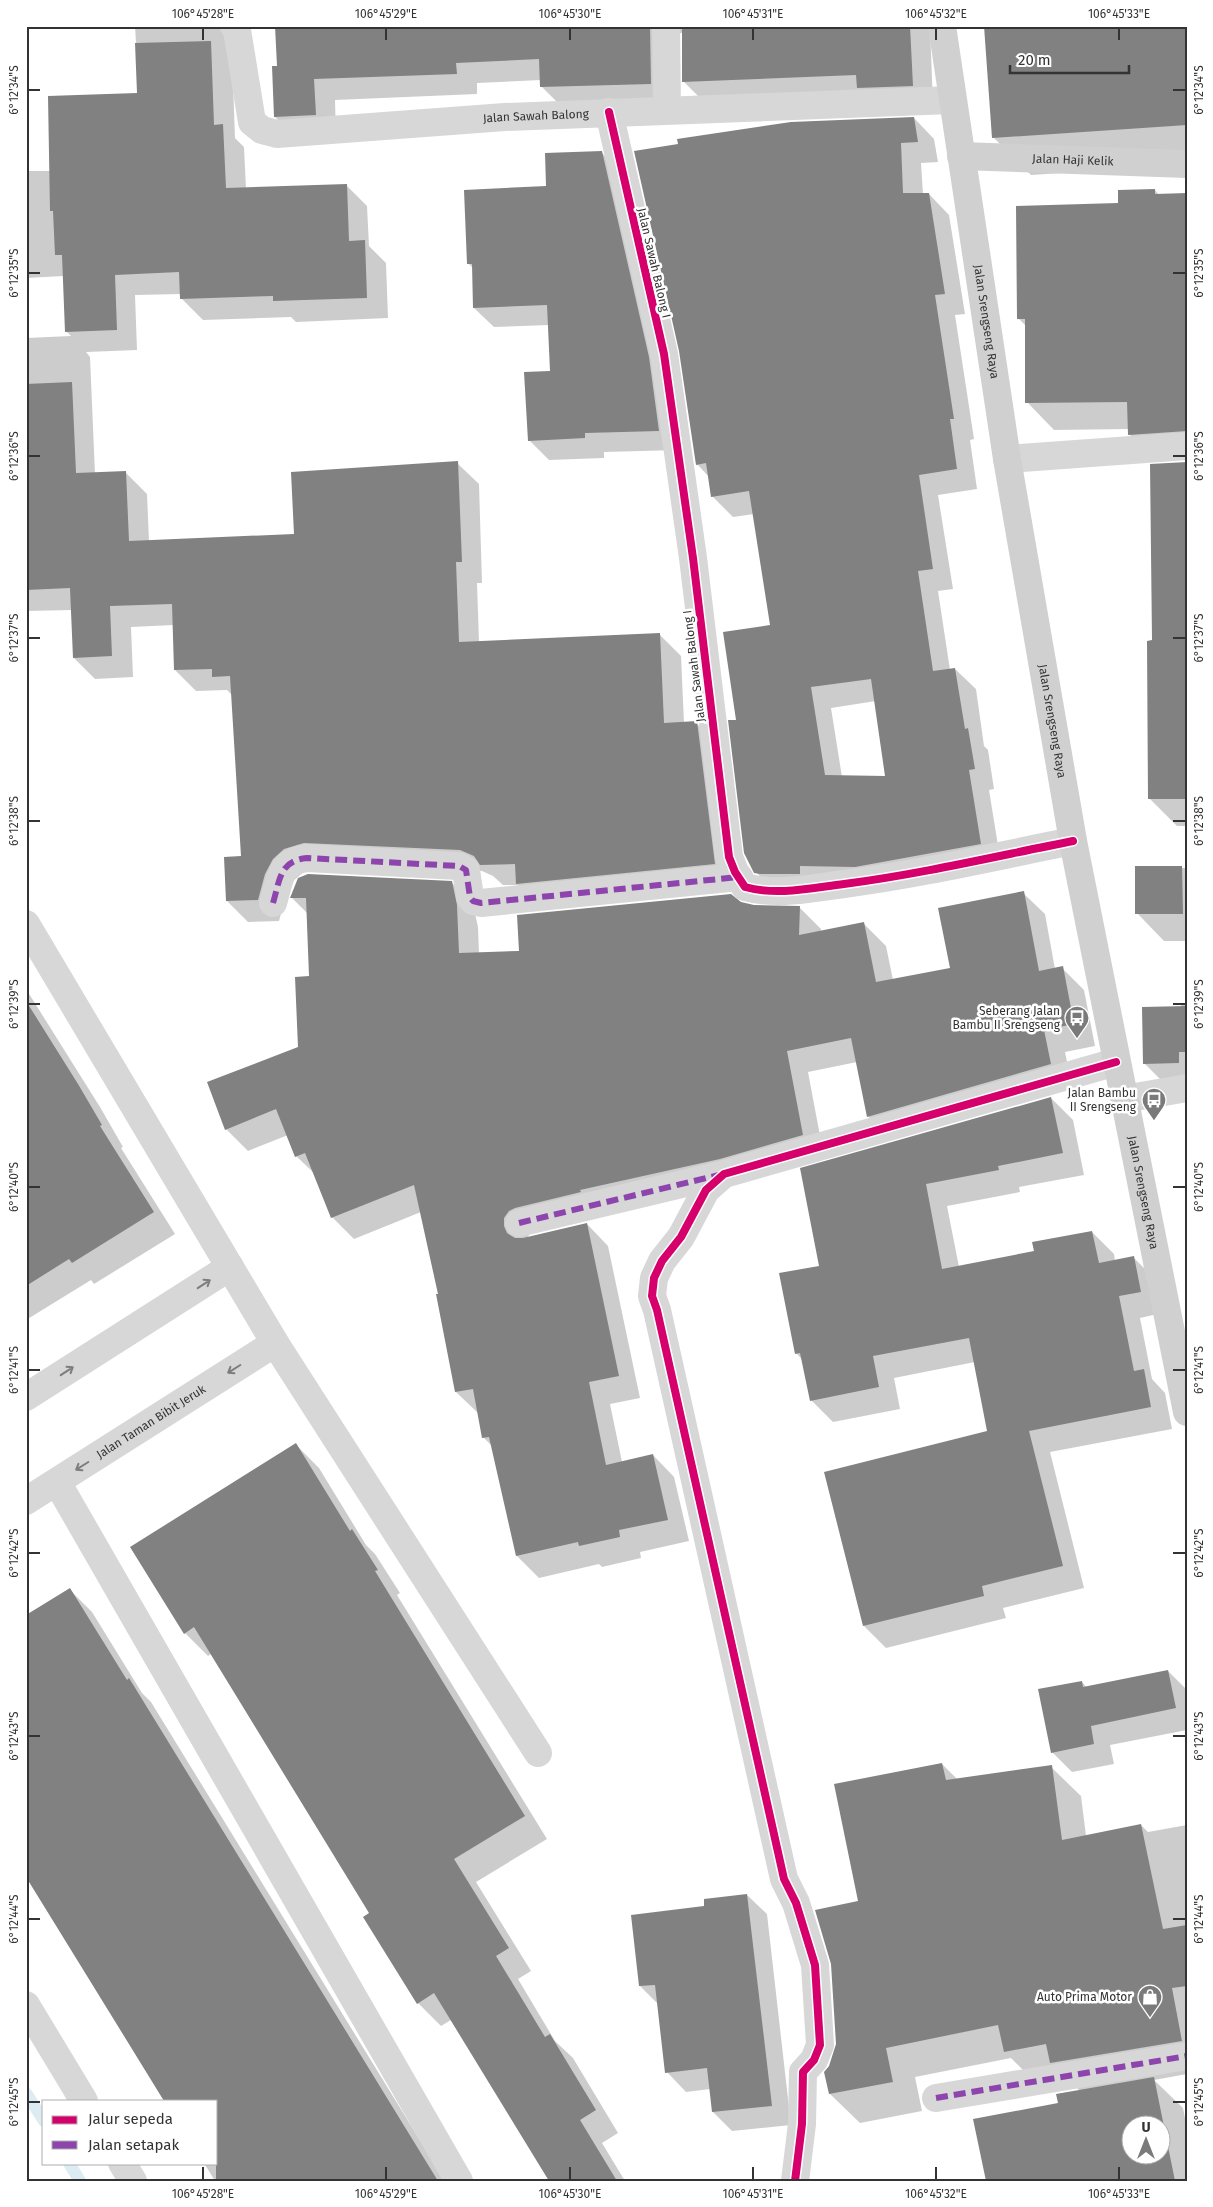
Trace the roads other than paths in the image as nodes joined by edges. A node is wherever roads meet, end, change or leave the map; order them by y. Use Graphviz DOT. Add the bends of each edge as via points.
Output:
graph roads {
  1 [pos="234,26"];
  2 [pos="666,26"];
  3 [pos="942,26"];
  4 [pos="952,100"];
  5 [pos="668,110"];
  6 [pos="609,112"];
  7 [pos="961,156"];
  8 [pos="1187,164"];
  9 [pos="1187,446"];
  10 [pos="1008,459"];
  11 [pos="1073,841"];
  12 [pos="739,877"];
  13 [pos="273,903"];
  14 [pos="26,924"];
  15 [pos="1116,1062"];
  16 [pos="1187,1088"];
  17 [pos="1124,1100"];
  18 [pos="724,1174"];
  19 [pos="518,1223"];
  20 [pos="230,1267"];
  21 [pos="275,1343"];
  22 [pos="26,1398"];
  23 [pos="1187,1412"];
  24 [pos="57,1482"];
  25 [pos="26,1501"];
  26 [pos="538,1753"];
  27 [pos="26,2005"];
  28 [pos="1187,2056"];
  29 [pos="936,2098"];
  30 [pos="83,2100"];
  31 [pos="123,2164"];
  32 [pos="133,2181"];
  33 [pos="459,2181"];
  34 [pos="795,2181"];
  1 -- 6 [label="street, Jalan Sawah Balong" via="252,122 262,130 277,134"];
  2 -- 5 [label="street"];
  3 -- 4 [label="main road, Jalan Srengseng Raya"];
  4 -- 5 [label="street, Jalan Sawah Balong"];
  4 -- 7 [label="main road, Jalan Srengseng Raya"];
  5 -- 6 [label="street, Jalan Sawah Balong"];
  6 -- 12 [label="street, Jalan Sawah Balong I" via="664,354 729,856"];
  7 -- 8 [label="main road, Jalan Haji Kelik"];
  7 -- 10 [label="main road, Jalan Srengseng Raya"];
  9 -- 10 [label="street"];
  10 -- 11 [label="main road, Jalan Srengseng Raya"];
  11 -- 12 [label="street, Jalan Sawah Balong I" via="886,878 800,889 761,891 745,888"];
  11 -- 15 [label="main road, Jalan Srengseng Raya"];
  12 -- 13 [label="street" via="481,903 470,897 466,870 459,866 307,858 288,864 282,872"];
  14 -- 20 [label="street"];
  15 -- 17 [label="main road, Jalan Srengseng Raya"];
  15 -- 18 [label="street"];
  16 -- 17 [label="street"];
  17 -- 23 [label="main road, Jalan Srengseng Raya"];
  18 -- 19 [label="street"];
  18 -- 34 [label="street" via="706,1190 681,1237 662,1261 654,1278 652,1296 784,1879 796,1904 815,1965 820,2045 814,2060 802,2072 802,2124"];
  20 -- 21 [label="street"];
  22 -- 20 [label="street, one-way"];
  21 -- 24 [label="street, Jalan Taman Bibit Jeruk, one-way"];
  21 -- 26 [label="street"];
  24 -- 25 [label="street, Jalan Taman Bibit Jeruk"];
  24 -- 33 [label="street"];
  27 -- 30 [label="street"];
  28 -- 29 [label="street"];
  31 -- 32 [label="street"];
}
